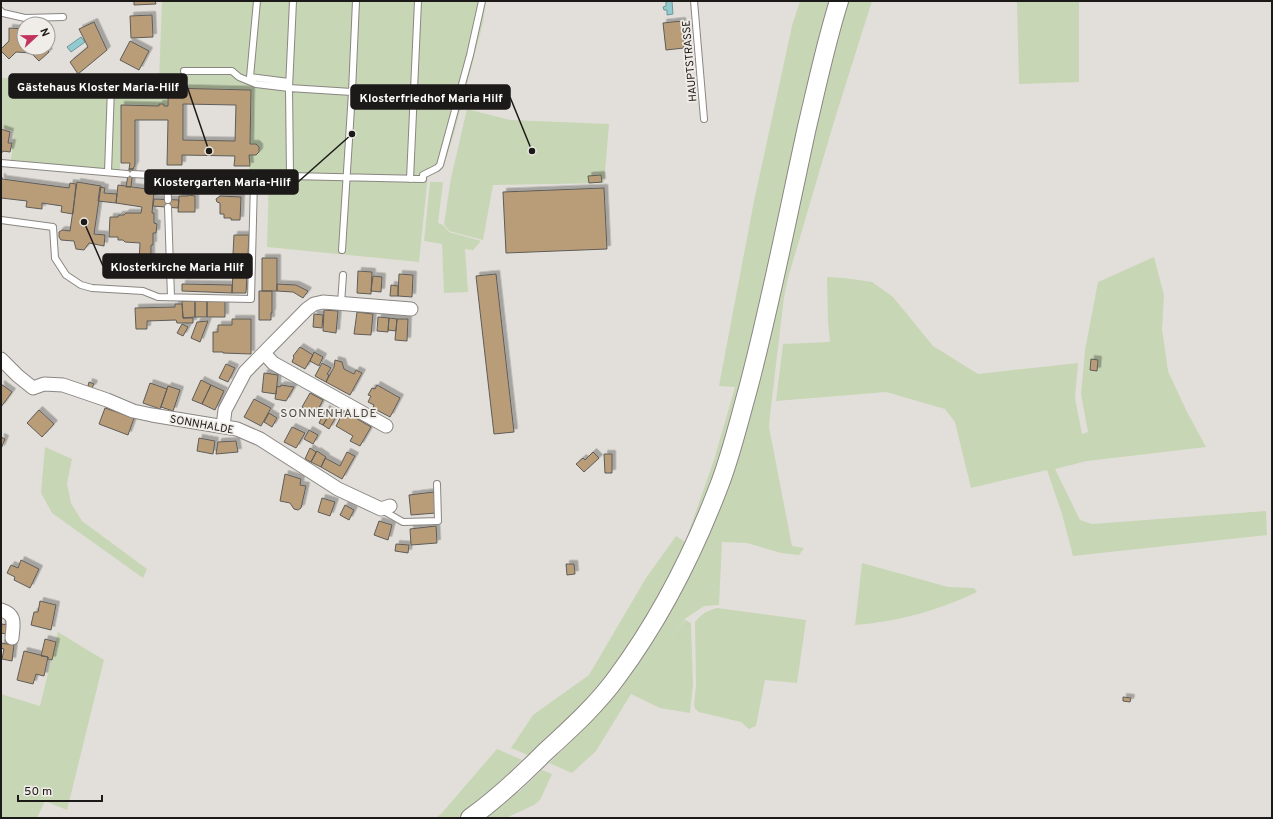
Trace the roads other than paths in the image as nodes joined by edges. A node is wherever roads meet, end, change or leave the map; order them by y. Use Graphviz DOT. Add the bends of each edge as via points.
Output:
graph roads {
  1 [pos="257,1"];
  2 [pos="293,1"];
  3 [pos="356,1"];
  4 [pos="418,1"];
  5 [pos="482,1"];
  6 [pos="694,1"];
  7 [pos="839,1"];
  8 [pos="1,11"];
  9 [pos="63,17"];
  10 [pos="184,71"];
  11 [pos="289,85"];
  12 [pos="166,91"];
  13 [pos="352,92"];
  14 [pos="704,119"];
  15 [pos="1,163"];
  16 [pos="108,172"];
  17 [pos="167,177"];
  18 [pos="346,177"];
  19 [pos="410,179"];
  20 [pos="168,200"];
  21 [pos="168,207"];
  22 [pos="1,220"];
  23 [pos="342,250"];
  24 [pos="343,275"];
  25 [pos="171,297"];
  26 [pos="341,303"];
  27 [pos="411,309"];
  28 [pos="264,354"];
  29 [pos="1,359"];
  30 [pos="223,426"];
  31 [pos="386,426"];
  32 [pos="437,484"];
  33 [pos="385,507"];
  34 [pos="1,610"];
  35 [pos="12,638"];
  36 [pos="470,818"];
  1 -- 11 [label="lane" via="250,77"];
  2 -- 11 [label="lane"];
  3 -- 13 [label="lane"];
  4 -- 19 [label="lane"];
  5 -- 19 [label="lane" via="440,165 423,175 426,179"];
  6 -- 14 [label="lane, HAUPTSTRASSE"];
  7 -- 36 [label="main road" via="819,74 753,368 720,484 696,542 651,628 616,679 566,733 506,789"];
  8 -- 9 [label="lane" via="25,18"];
  10 -- 11 [label="lane" via="232,71 256,84"];
  11 -- 13 [label="lane"];
  11 -- 18 [label="lane" via="290,176"];
  12 -- 16 [label="lane" via="139,87 111,87"];
  13 -- 18 [label="lane"];
  15 -- 16 [label="lane"];
  16 -- 17 [label="lane"];
  17 -- 20 [label="lane"];
  17 -- 25 [label="lane" via="254,181 251,299"];
  18 -- 19 [label="lane"];
  18 -- 23 [label="lane"];
  21 -- 25 [label="lane"];
  22 -- 25 [label="lane" via="53,227 54,258 66,276 81,285 143,291 158,297"];
  24 -- 26 [label="lane"];
  26 -- 27 [label="street"];
  26 -- 28 [label="street" via="314,304"];
  28 -- 30 [label="street" via="245,372 236,387 225,410"];
  28 -- 31 [label="street" via="273,363"];
  29 -- 30 [label="street, SONNHALDE" via="33,388 44,384 63,385 133,411"];
  30 -- 33 [label="street, SONNHALDE" via="260,439 338,490"];
  32 -- 33 [label="lane, SONNHALDE" via="438,521 403,522"];
  34 -- 35 [label="street" via="9,612 12,617"];
}
